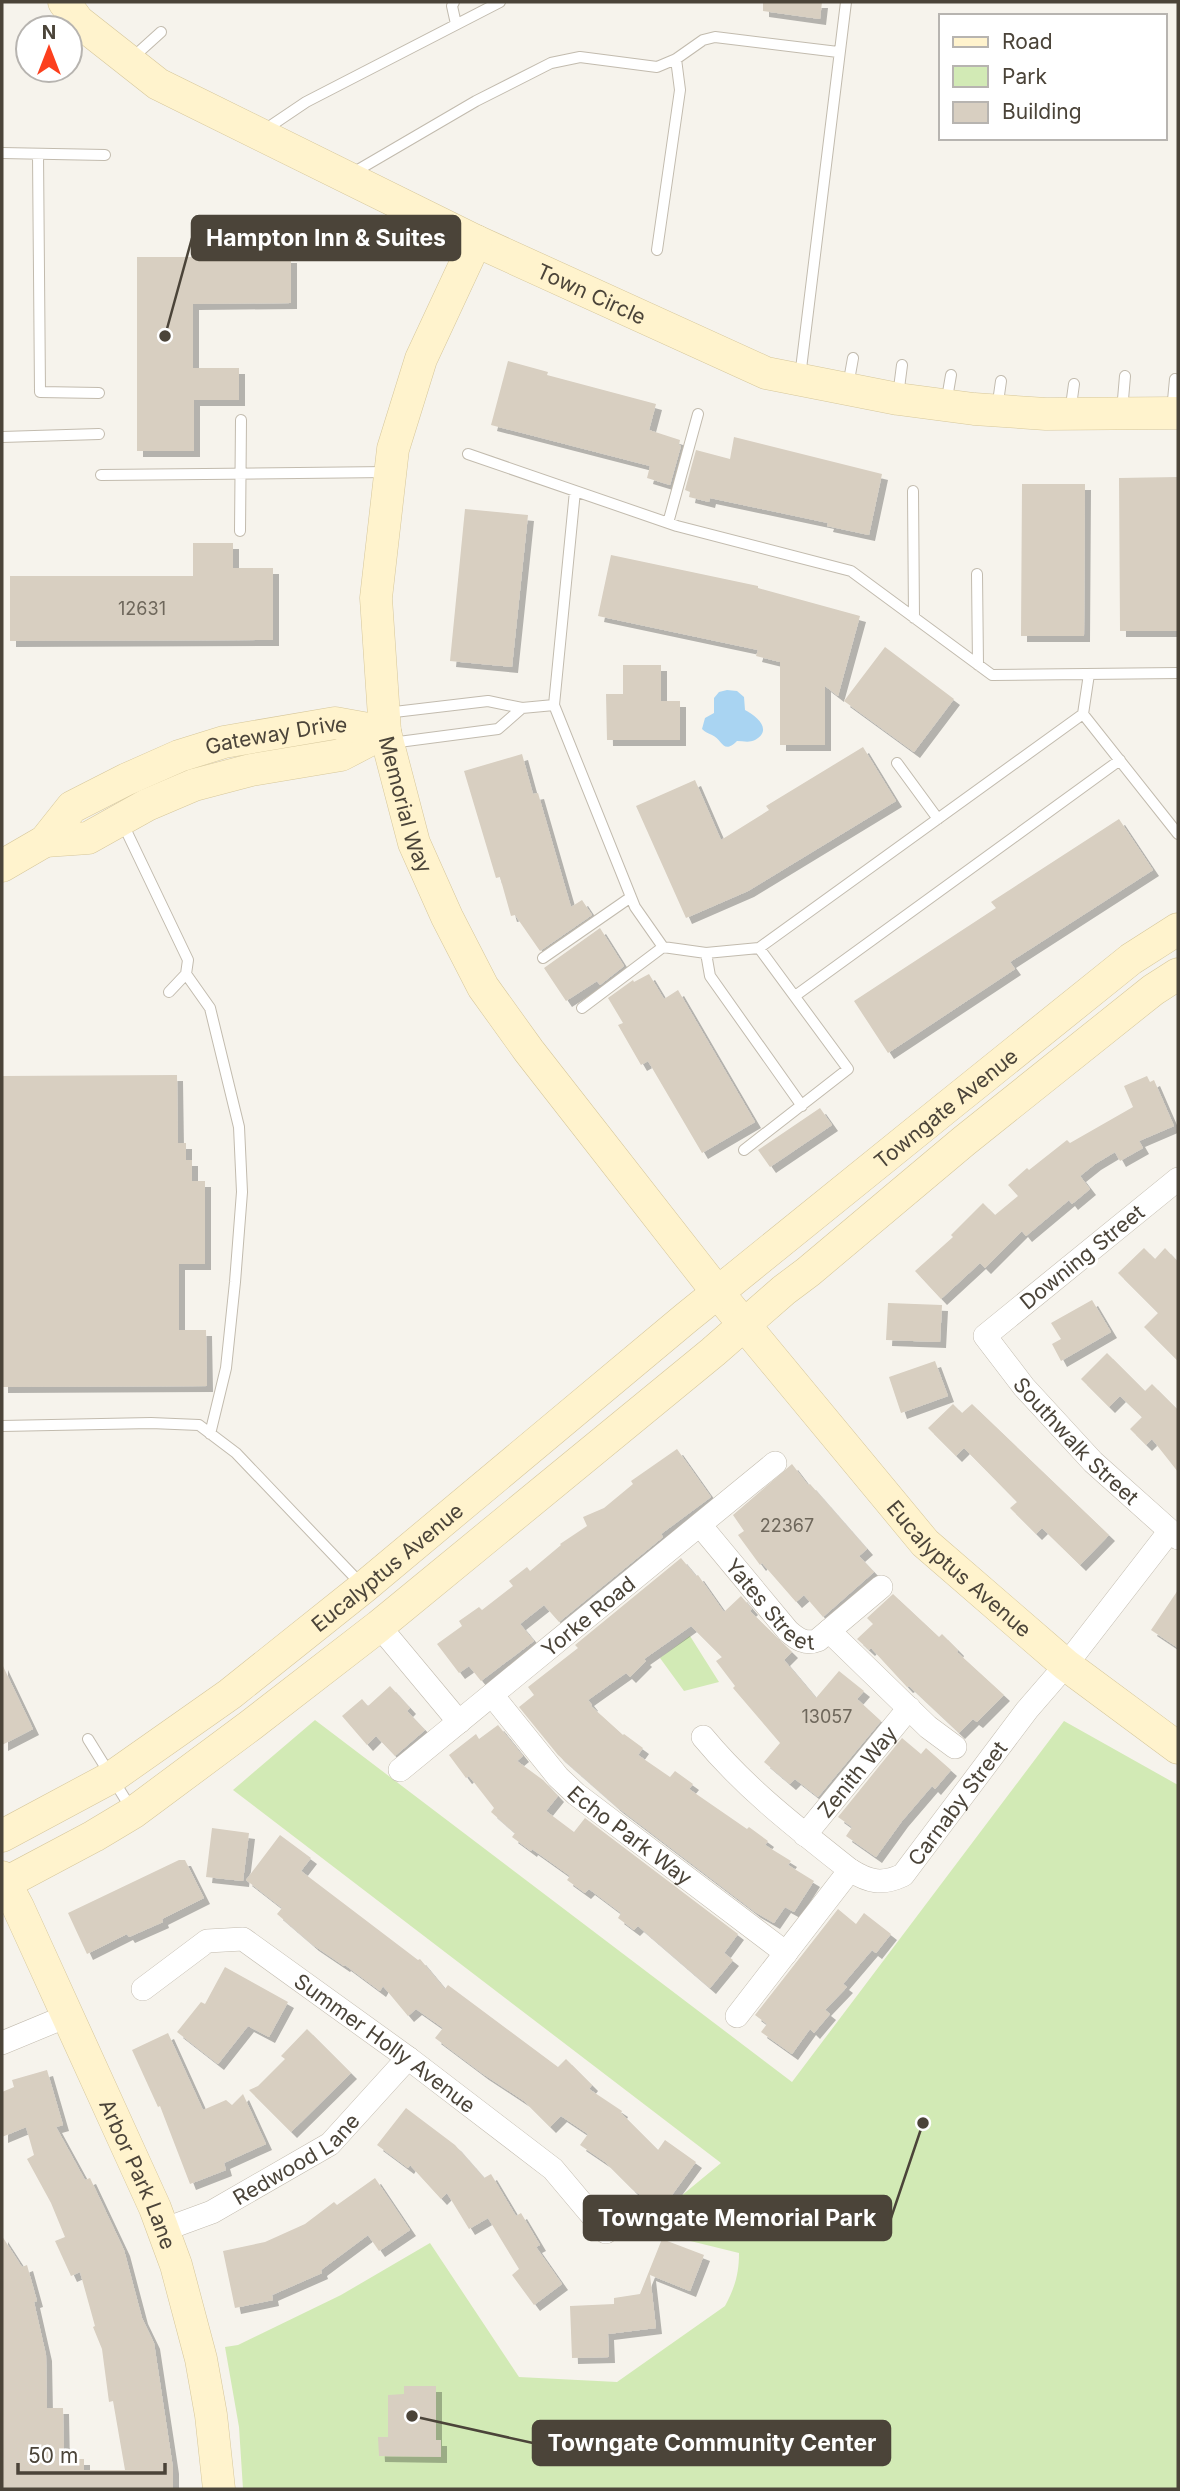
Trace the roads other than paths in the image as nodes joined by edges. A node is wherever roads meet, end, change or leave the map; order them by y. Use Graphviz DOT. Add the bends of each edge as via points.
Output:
graph roads {
  1 [pos="64,2"];
  2 [pos="454,2"];
  3 [pos="500,2"];
  4 [pos="846,2"];
  5 [pos="456,24"];
  6 [pos="162,32"];
  7 [pos="838,52"];
  8 [pos="676,59"];
  9 [pos="128,61"];
  10 [pos="258,135"];
  11 [pos="2,153"];
  12 [pos="38,153"];
  13 [pos="105,155"];
  14 [pos="345,177"];
  15 [pos="476,241"];
  16 [pos="657,250"];
  17 [pos="902,365"];
  18 [pos="1125,376"];
  19 [pos="1175,379"];
  20 [pos="799,380"];
  21 [pos="99,393"];
  22 [pos="898,399"];
  23 [pos="1175,413"];
  24 [pos="698,414"];
  25 [pos="1122,414"];
  26 [pos="242,420"];
  27 [pos="99,434"];
  28 [pos="2,437"];
  29 [pos="468,454"];
  30 [pos="390,472"];
  31 [pos="239,473"];
  32 [pos="101,475"];
  33 [pos="575,491"];
  34 [pos="912,491"];
  35 [pos="668,523"];
  36 [pos="240,531"];
  37 [pos="977,574"];
  38 [pos="914,618"];
  39 [pos="978,664"];
  40 [pos="1178,673"];
  41 [pos="1089,674"];
  42 [pos="554,705"];
  43 [pos="522,708"];
  44 [pos="1083,714"];
  45 [pos="385,729"];
  46 [pos="1119,760"];
  47 [pos="897,763"];
  48 [pos="121,819"];
  49 [pos="938,819"];
  50 [pos="1178,834"];
  51 [pos="45,841"];
  52 [pos="2,866"];
  53 [pos="631,897"];
  54 [pos="1178,929"];
  55 [pos="663,947"];
  56 [pos="759,948"];
  57 [pos="706,953"];
  58 [pos="543,958"];
  59 [pos="186,974"];
  60 [pos="1178,974"];
  61 [pos="169,992"];
  62 [pos="795,996"];
  63 [pos="582,1008"];
  64 [pos="802,1106"];
  65 [pos="744,1150"];
  66 [pos="1174,1189"];
  67 [pos="718,1293"];
  68 [pos="745,1324"];
  69 [pos="985,1336"];
  70 [pos="2,1426"];
  71 [pos="210,1434"];
  72 [pos="775,1463"];
  73 [pos="441,1522"];
  74 [pos="700,1525"];
  75 [pos="1174,1535"];
  76 [pos="364,1587"];
  77 [pos="881,1587"];
  78 [pos="379,1626"];
  79 [pos="829,1631"];
  80 [pos="1066,1665"];
  81 [pos="492,1695"];
  82 [pos="909,1708"];
  83 [pos="459,1722"];
  84 [pos="703,1737"];
  85 [pos="88,1739"];
  86 [pos="232,1740"];
  87 [pos="955,1747"];
  88 [pos="1178,1748"];
  89 [pos="400,1770"];
  90 [pos="112,1777"];
  91 [pos="134,1812"];
  92 [pos="805,1835"];
  93 [pos="2,1836"];
  94 [pos="850,1870"];
  95 [pos="3,1882"];
  96 [pos="786,1953"];
  97 [pos="143,1989"];
  98 [pos="67,2016"];
  99 [pos="737,2016"];
  100 [pos="2,2043"];
  101 [pos="408,2058"];
  102 [pos="163,2230"];
  103 [pos="606,2232"];
  104 [pos="219,2489"];
  1 -- 9 [label="street, Town Circle" via="78,21"];
  2 -- 5 [label="lane"];
  3 -- 5 [label="lane"];
  4 -- 7 [label="lane"];
  5 -- 10 [label="lane" via="306,102"];
  6 -- 9 [label="lane"];
  7 -- 8 [label="lane" via="715,37"];
  7 -- 20 [label="lane"];
  8 -- 14 [label="lane" via="657,67 580,57 551,63"];
  8 -- 16 [label="lane" via="680,90"];
  9 -- 10 [label="street, Town Circle" via="158,85"];
  10 -- 14 [label="street, Town Circle"];
  11 -- 12 [label="lane"];
  12 -- 13 [label="lane"];
  12 -- 21 [label="lane" via="40,393"];
  14 -- 15 [label="street, Town Circle"];
  15 -- 20 [label="street, Town Circle" via="765,373"];
  15 -- 30 [label="street, Memorial Way" via="421,359"];
  17 -- 22 [label="lane"];
  18 -- 25 [label="lane"];
  19 -- 23 [label="lane"];
  20 -- 22 [label="street, Town Circle" via="850,373"];
  22 -- 25 [label="street, Town Circle" via="948,391 1072,399"];
  23 -- 25 [label="street, Town Circle"];
  24 -- 35 [label="lane"];
  26 -- 31 [label="lane"];
  27 -- 28 [label="lane"];
  29 -- 33 [label="lane"];
  30 -- 31 [label="lane"];
  30 -- 45 [label="street, Memorial Way" via="376,598"];
  31 -- 32 [label="lane"];
  31 -- 36 [label="lane"];
  33 -- 35 [label="lane"];
  33 -- 42 [label="lane"];
  34 -- 38 [label="lane"];
  35 -- 38 [label="lane" via="851,572"];
  37 -- 39 [label="lane"];
  38 -- 39 [label="lane"];
  39 -- 41 [label="lane" via="992,675"];
  40 -- 41 [label="lane"];
  41 -- 44 [label="lane"];
  42 -- 43 [label="lane"];
  42 -- 53 [label="lane"];
  43 -- 45 [label="lane" via="488,701"];
  43 -- 45 [label="lane" via="498,729"];
  44 -- 46 [label="lane"];
  44 -- 49 [label="lane"];
  45 -- 48 [label="street, Gateway Drive" via="341,755 194,785"];
  45 -- 51 [label="street, Gateway Drive" via="335,723 224,742 179,756 72,807"];
  45 -- 67 [label="street, Memorial Way" via="414,843 483,987"];
  46 -- 50 [label="lane"];
  46 -- 62 [label="lane"];
  47 -- 49 [label="lane"];
  48 -- 51 [label="street, Gateway Drive" via="88,838"];
  48 -- 59 [label="lane" via="188,960"];
  49 -- 56 [label="lane"];
  51 -- 52 [label="street, Gateway Drive"];
  53 -- 55 [label="lane"];
  53 -- 58 [label="lane"];
  54 -- 67 [label="street, Towngate Avenue" via="1131,959"];
  55 -- 57 [label="lane"];
  55 -- 63 [label="lane"];
  56 -- 57 [label="lane"];
  56 -- 62 [label="lane"];
  57 -- 64 [label="lane" via="710,976"];
  59 -- 61 [label="lane"];
  59 -- 71 [label="lane" via="210,1008 239,1127 242,1192 226,1368"];
  60 -- 68 [label="street, Towngate Avenue" via="975,1133"];
  62 -- 64 [label="lane" via="848,1069"];
  64 -- 65 [label="lane"];
  66 -- 69 [label="street, Downing Street"];
  67 -- 68 [label="street, Eucalyptus Avenue"];
  67 -- 73 [label="street, Eucalyptus Avenue"];
  68 -- 78 [label="street, Eucalyptus Avenue"];
  68 -- 80 [label="street, Eucalyptus Avenue" via="925,1543"];
  69 -- 75 [label="street, Southwalk Street" via="1024,1387 1093,1462"];
  70 -- 71 [label="lane" via="151,1423 198,1425"];
  71 -- 76 [label="lane" via="236,1453"];
  72 -- 74 [label="street, Yorke Road"];
  73 -- 76 [label="street, Eucalyptus Avenue"];
  73 -- 78 [label="street" via="445,1540 378,1596"];
  74 -- 79 [label="street, Yates Street" via="788,1631 812,1643"];
  74 -- 81 [label="street, Yorke Road"];
  75 -- 80 [label="street, Carnaby Street"];
  76 -- 86 [label="street" via="349,1618 243,1711"];
  76 -- 90 [label="street, Eucalyptus Avenue" via="230,1694"];
  77 -- 79 [label="street, Yates Street"];
  78 -- 83 [label="street"];
  78 -- 86 [label="street, Eucalyptus Avenue"];
  79 -- 82 [label="street"];
  80 -- 88 [label="street, Eucalyptus Avenue"];
  80 -- 94 [label="street, Carnaby Street" via="903,1875 877,1882"];
  81 -- 83 [label="street, Yorke Road"];
  81 -- 96 [label="street, Echo Park Way" via="576,1794"];
  82 -- 87 [label="street"];
  82 -- 92 [label="street, Zenith Way"];
  83 -- 89 [label="street, Yorke Road"];
  84 -- 92 [label="street, Carnaby Street" via="765,1803"];
  85 -- 90 [label="lane"];
  86 -- 91 [label="street, Eucalyptus Avenue"];
  90 -- 91 [label="lane"];
  90 -- 93 [label="street, Eucalyptus Avenue"];
  91 -- 95 [label="street, Eucalyptus Avenue"];
  92 -- 94 [label="street, Carnaby Street"];
  94 -- 96 [label="street"];
  95 -- 98 [label="street, Arbor Park Lane"];
  96 -- 99 [label="street"];
  97 -- 101 [label="street, Summer Holly Avenue" via="207,1941 243,1939"];
  98 -- 100 [label="street"];
  98 -- 102 [label="street, Arbor Park Lane"];
  101 -- 102 [label="street, Redwood Lane" via="330,2144 212,2212"];
  101 -- 103 [label="street, Summer Holly Avenue" via="553,2169"];
  102 -- 104 [label="street, Arbor Park Lane" via="201,2359"];
}
